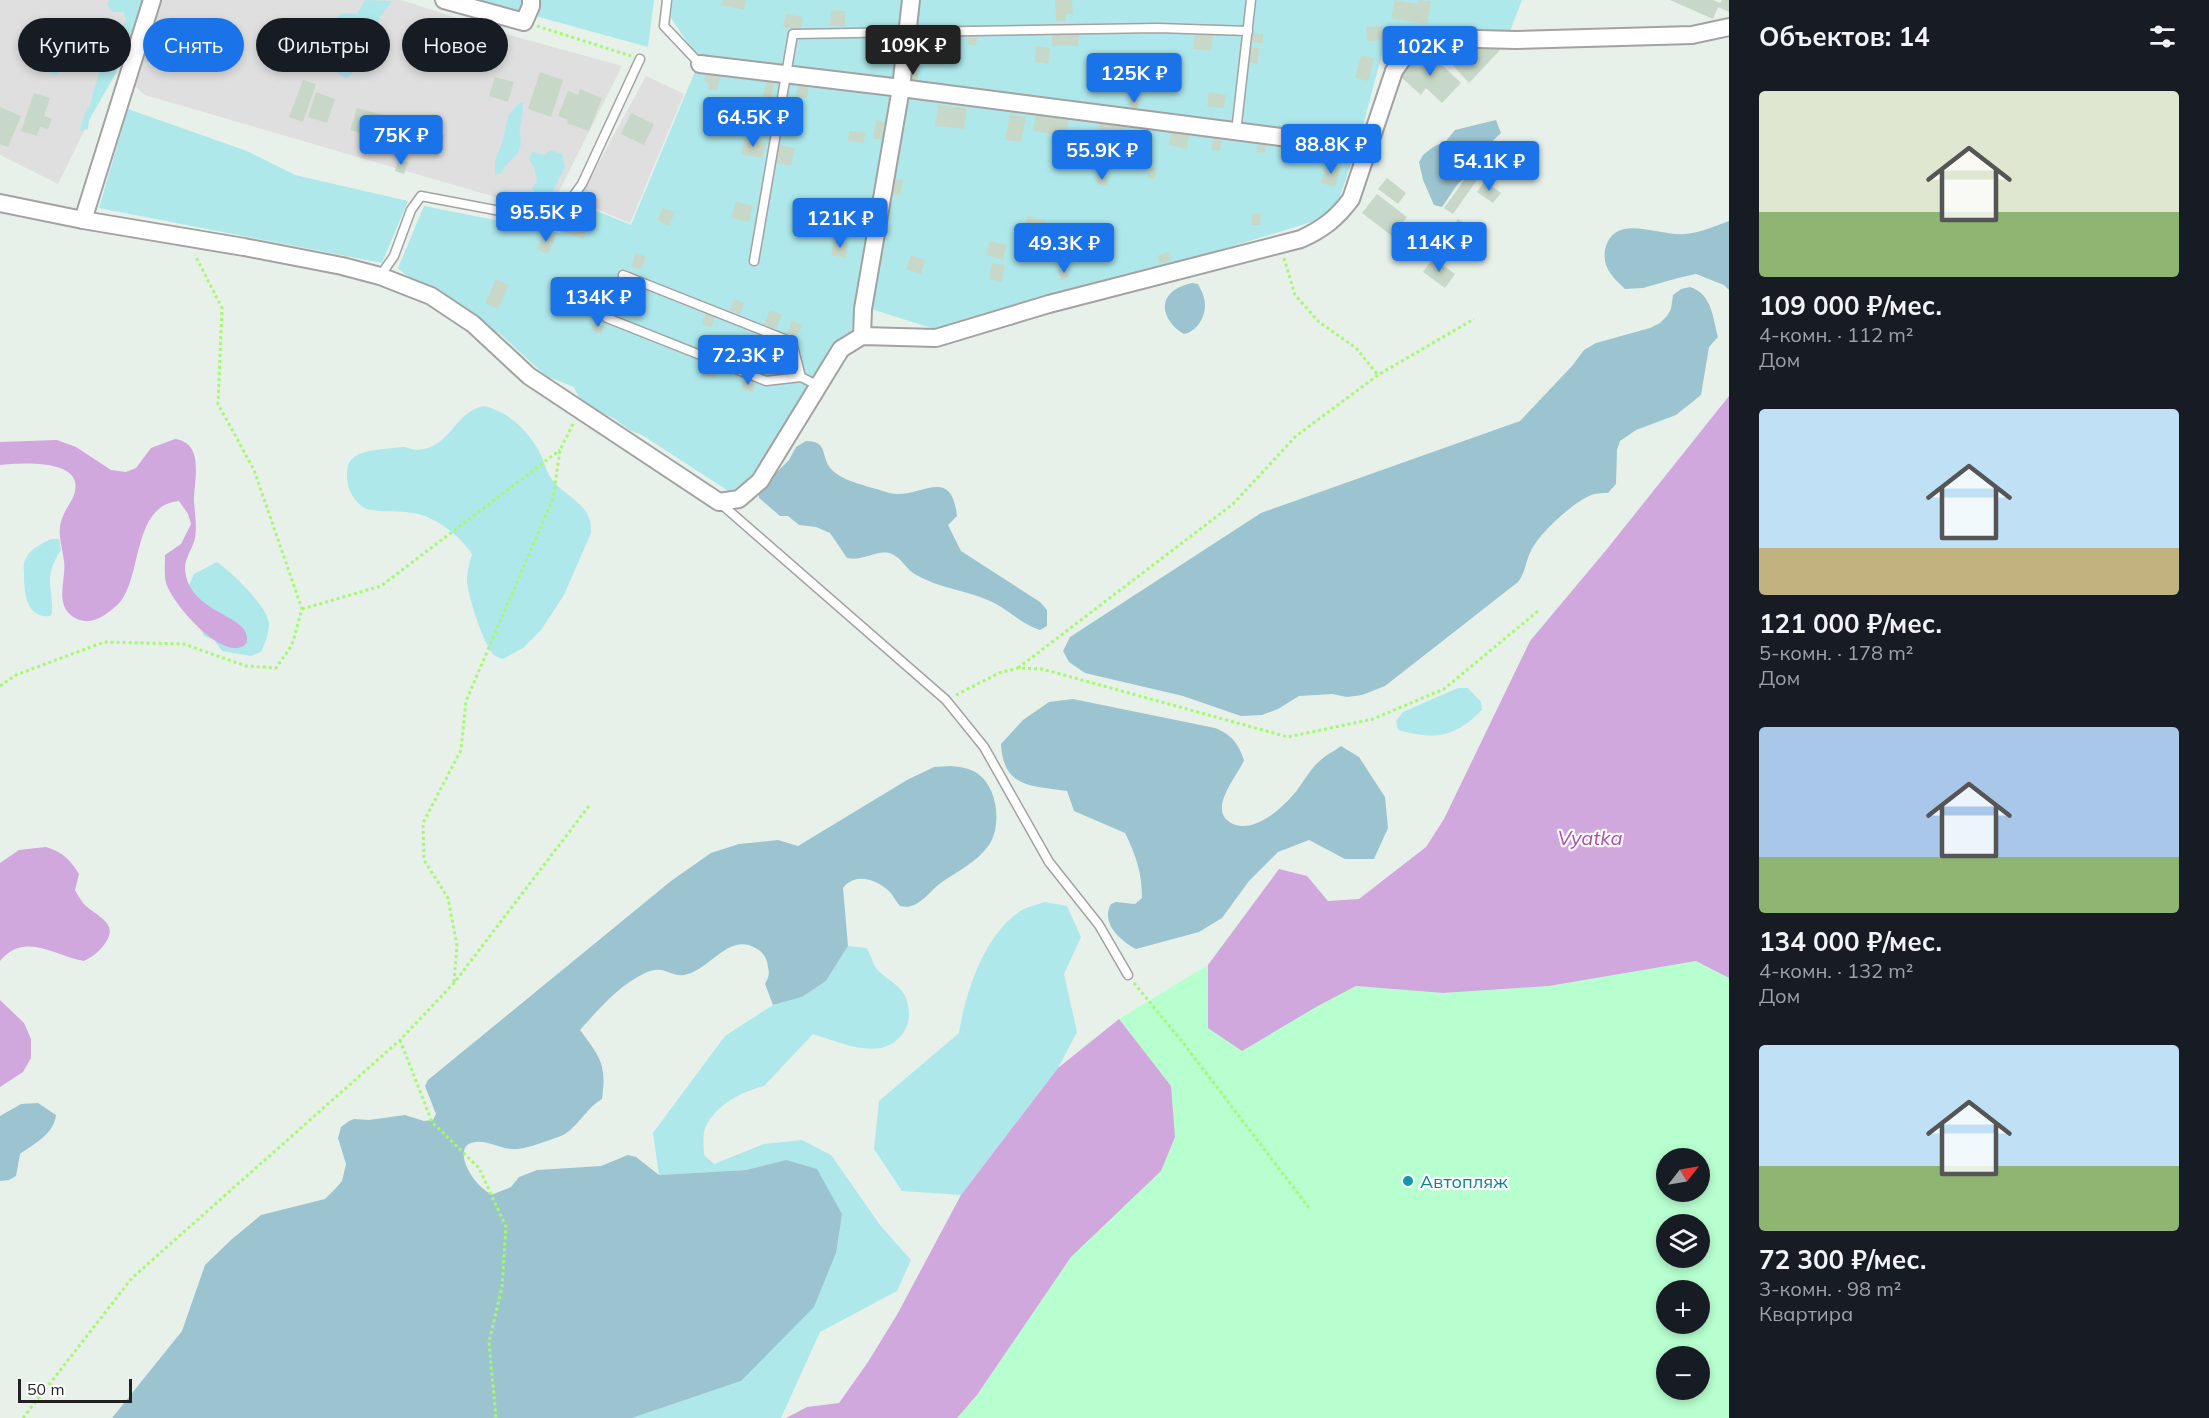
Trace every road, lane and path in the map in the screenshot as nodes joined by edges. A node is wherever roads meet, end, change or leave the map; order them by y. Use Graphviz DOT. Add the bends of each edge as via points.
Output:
graph roads {
  1 [pos="152,0"];
  2 [pos="444,0"];
  3 [pos="531,0"];
  4 [pos="667,0"];
  5 [pos="911,0"];
  6 [pos="1251,0"];
  7 [pos="524,22"];
  8 [pos="1729,27"];
  9 [pos="1248,31"];
  10 [pos="908,33"];
  11 [pos="640,59"];
  12 [pos="700,64"];
  13 [pos="786,75"];
  14 [pos="901,88"];
  15 [pos="1236,132"];
  16 [pos="1319,142"];
  17 [pos="0,203"];
  18 [pos="83,220"];
  19 [pos="186,237"];
  20 [pos="1280,244"];
  21 [pos="754,261"];
  22 [pos="623,275"];
  23 [pos="380,276"];
  24 [pos="607,318"];
  25 [pos="1474,319"];
  26 [pos="862,336"];
  27 [pos="1378,375"];
  28 [pos="801,377"];
  29 [pos="819,386"];
  30 [pos="581,410"];
  31 [pos="560,450"];
  32 [pos="719,502"];
  33 [pos="302,609"];
  34 [pos="1538,611"];
  35 [pos="1018,668"];
  36 [pos="0,686"];
  37 [pos="946,700"];
  38 [pos="589,806"];
  39 [pos="1128,975"];
  40 [pos="454,983"];
  41 [pos="400,1040"];
  42 [pos="1309,1208"];
  43 [pos="23,1418"];
  44 [pos="496,1418"];
  1 -- 18 [label="street"];
  2 -- 7 [label="street"];
  3 -- 7 [label="street"];
  4 -- 12 [label="lane" via="664,26"];
  5 -- 10 [label="street"];
  6 -- 9 [label="lane"];
  7 -- 11 [label="path"];
  8 -- 20 [label="street" via="1692,35 1423,41 1408,51 1394,71 1351,199 1321,230"];
  9 -- 10 [label="lane" via="1158,28"];
  9 -- 15 [label="lane"];
  10 -- 13 [label="lane" via="793,34"];
  10 -- 14 [label="street"];
  11 -- 23 [label="lane" via="582,184 562,212 542,219 421,196 411,210 394,256"];
  12 -- 13 [label="street"];
  13 -- 14 [label="street"];
  13 -- 21 [label="lane"];
  14 -- 15 [label="street"];
  14 -- 26 [label="street" via="863,309"];
  15 -- 16 [label="street"];
  17 -- 18 [label="street"];
  18 -- 19 [label="street"];
  19 -- 23 [label="street"];
  19 -- 33 [label="path" via="222,308 218,404 254,470"];
  20 -- 26 [label="street" via="1049,304 936,338"];
  20 -- 27 [label="path" via="1295,295 1319,322 1356,348"];
  22 -- 28 [label="lane" via="792,342"];
  23 -- 30 [label="street" via="431,296 473,324 529,376"];
  24 -- 28 [label="lane" via="766,381"];
  25 -- 27 [label="path"];
  26 -- 29 [label="street" via="842,349"];
  27 -- 35 [label="path" via="1296,436 1233,504"];
  28 -- 29 [label="lane"];
  29 -- 32 [label="street" via="760,481 739,499"];
  30 -- 31 [label="path"];
  30 -- 32 [label="street"];
  31 -- 33 [label="path" via="381,585"];
  31 -- 40 [label="path" via="553,498 466,701 461,750 423,823 424,860 448,898 450,908 457,946"];
  32 -- 37 [label="lane"];
  33 -- 36 [label="path" via="292,645 276,668 246,666 184,644 104,642 16,675"];
  34 -- 35 [label="path" via="1443,689 1372,719 1287,737 1042,669"];
  35 -- 37 [label="path" via="999,673"];
  37 -- 39 [label="lane" via="984,747 1049,862 1099,925"];
  38 -- 40 [label="path"];
  39 -- 42 [label="path"];
  40 -- 41 [label="path"];
  41 -- 43 [label="path" via="132,1278"];
  41 -- 44 [label="path" via="432,1122 479,1168 506,1227 502,1287 489,1342"];
}
